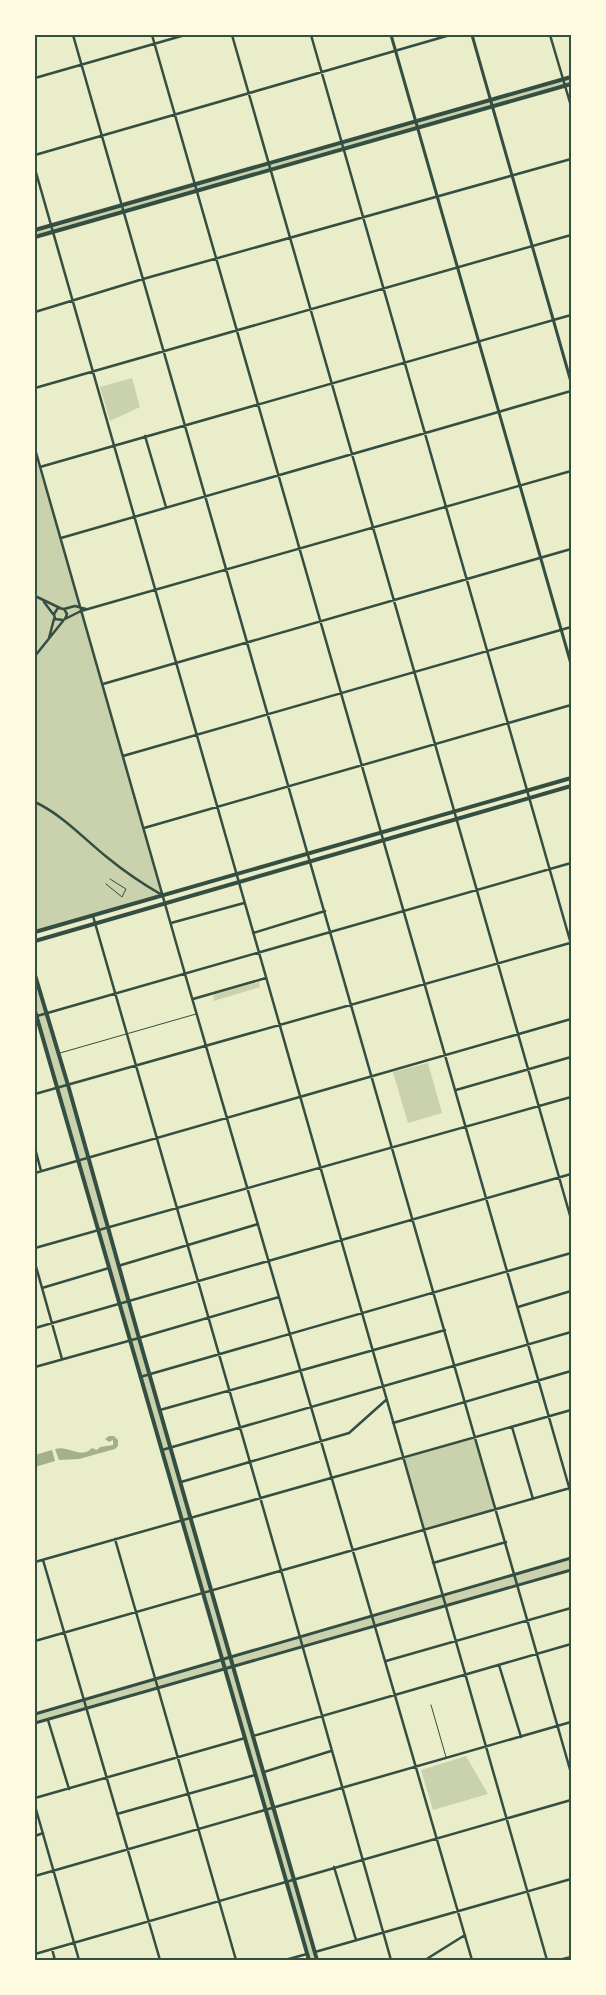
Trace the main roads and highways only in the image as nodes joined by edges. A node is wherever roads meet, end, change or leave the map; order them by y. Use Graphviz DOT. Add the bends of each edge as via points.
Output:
graph roads {
  1 [pos="391,35"];
  2 [pos="472,35"];
  3 [pos="571,77"];
  4 [pos="571,84"];
  5 [pos="490,100"];
  6 [pos="492,106"];
  7 [pos="416,121"];
  8 [pos="418,128"];
  9 [pos="35,230"];
  10 [pos="35,238"];
  11 [pos="571,382"];
  12 [pos="571,664"];
  13 [pos="571,778"];
  14 [pos="571,786"];
  15 [pos="35,932"];
  16 [pos="35,941"];
  17 [pos="35,975"];
  18 [pos="35,1015"];
  19 [pos="571,1558"];
  20 [pos="571,1570"];
  21 [pos="230,1658"];
  22 [pos="222,1660"];
  23 [pos="233,1666"];
  24 [pos="225,1669"];
  25 [pos="35,1714"];
  26 [pos="35,1723"];
  27 [pos="309,1960"];
  28 [pos="318,1960"];
  1 -- 7 [label="main road"];
  2 -- 5 [label="main road"];
  3 -- 5 [label="main road"];
  4 -- 6 [label="main road"];
  5 -- 6 [label="main road"];
  5 -- 7 [label="main road"];
  6 -- 8 [label="main road"];
  6 -- 11 [label="main road"];
  7 -- 8 [label="main road"];
  7 -- 9 [label="main road"];
  8 -- 10 [label="main road"];
  8 -- 12 [label="main road"];
  13 -- 15 [label="main road"];
  14 -- 16 [label="main road"];
  17 -- 21 [label="main road"];
  18 -- 22 [label="main road"];
  19 -- 21 [label="main road"];
  20 -- 23 [label="main road"];
  21 -- 22 [label="main road"];
  21 -- 23 [label="main road"];
  22 -- 24 [label="main road"];
  22 -- 25 [label="main road"];
  23 -- 24 [label="main road"];
  23 -- 28 [label="main road"];
  24 -- 26 [label="main road"];
  24 -- 27 [label="main road"];
}
